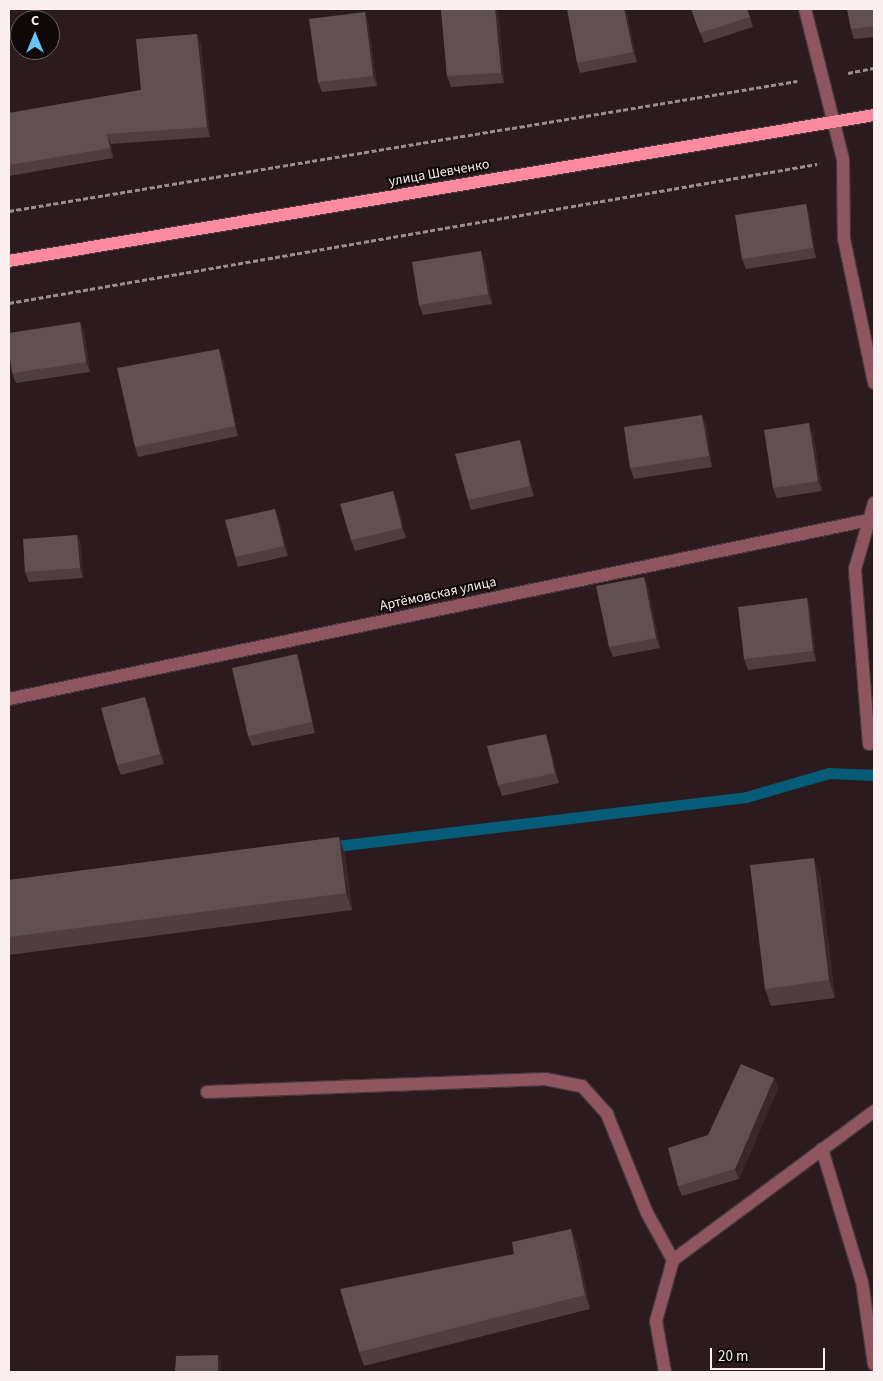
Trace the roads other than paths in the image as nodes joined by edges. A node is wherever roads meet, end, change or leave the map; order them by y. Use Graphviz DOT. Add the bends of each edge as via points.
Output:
graph roads {
  1 [pos="805,9"];
  2 [pos="874,115"];
  3 [pos="833,122"];
  4 [pos="9,261"];
  5 [pos="874,383"];
  6 [pos="874,503"];
  7 [pos="870,519"];
  8 [pos="9,700"];
  9 [pos="869,744"];
  10 [pos="207,1092"];
  11 [pos="874,1111"];
  12 [pos="822,1149"];
  13 [pos="673,1260"];
  14 [pos="874,1364"];
  15 [pos="665,1372"];
  1 -- 3 [label="street"];
  2 -- 3 [label="main road, улица Шевченко"];
  3 -- 4 [label="main road, улица Шевченко"];
  3 -- 5 [label="street" via="843,159 844,239"];
  6 -- 7 [label="street"];
  7 -- 8 [label="street, Артёмовская улица"];
  7 -- 9 [label="street" via="855,569"];
  10 -- 13 [label="street" via="545,1079 582,1086 607,1114 647,1213"];
  11 -- 12 [label="street"];
  12 -- 13 [label="street"];
  12 -- 14 [label="street" via="862,1282"];
  13 -- 15 [label="street" via="656,1321"];
}
